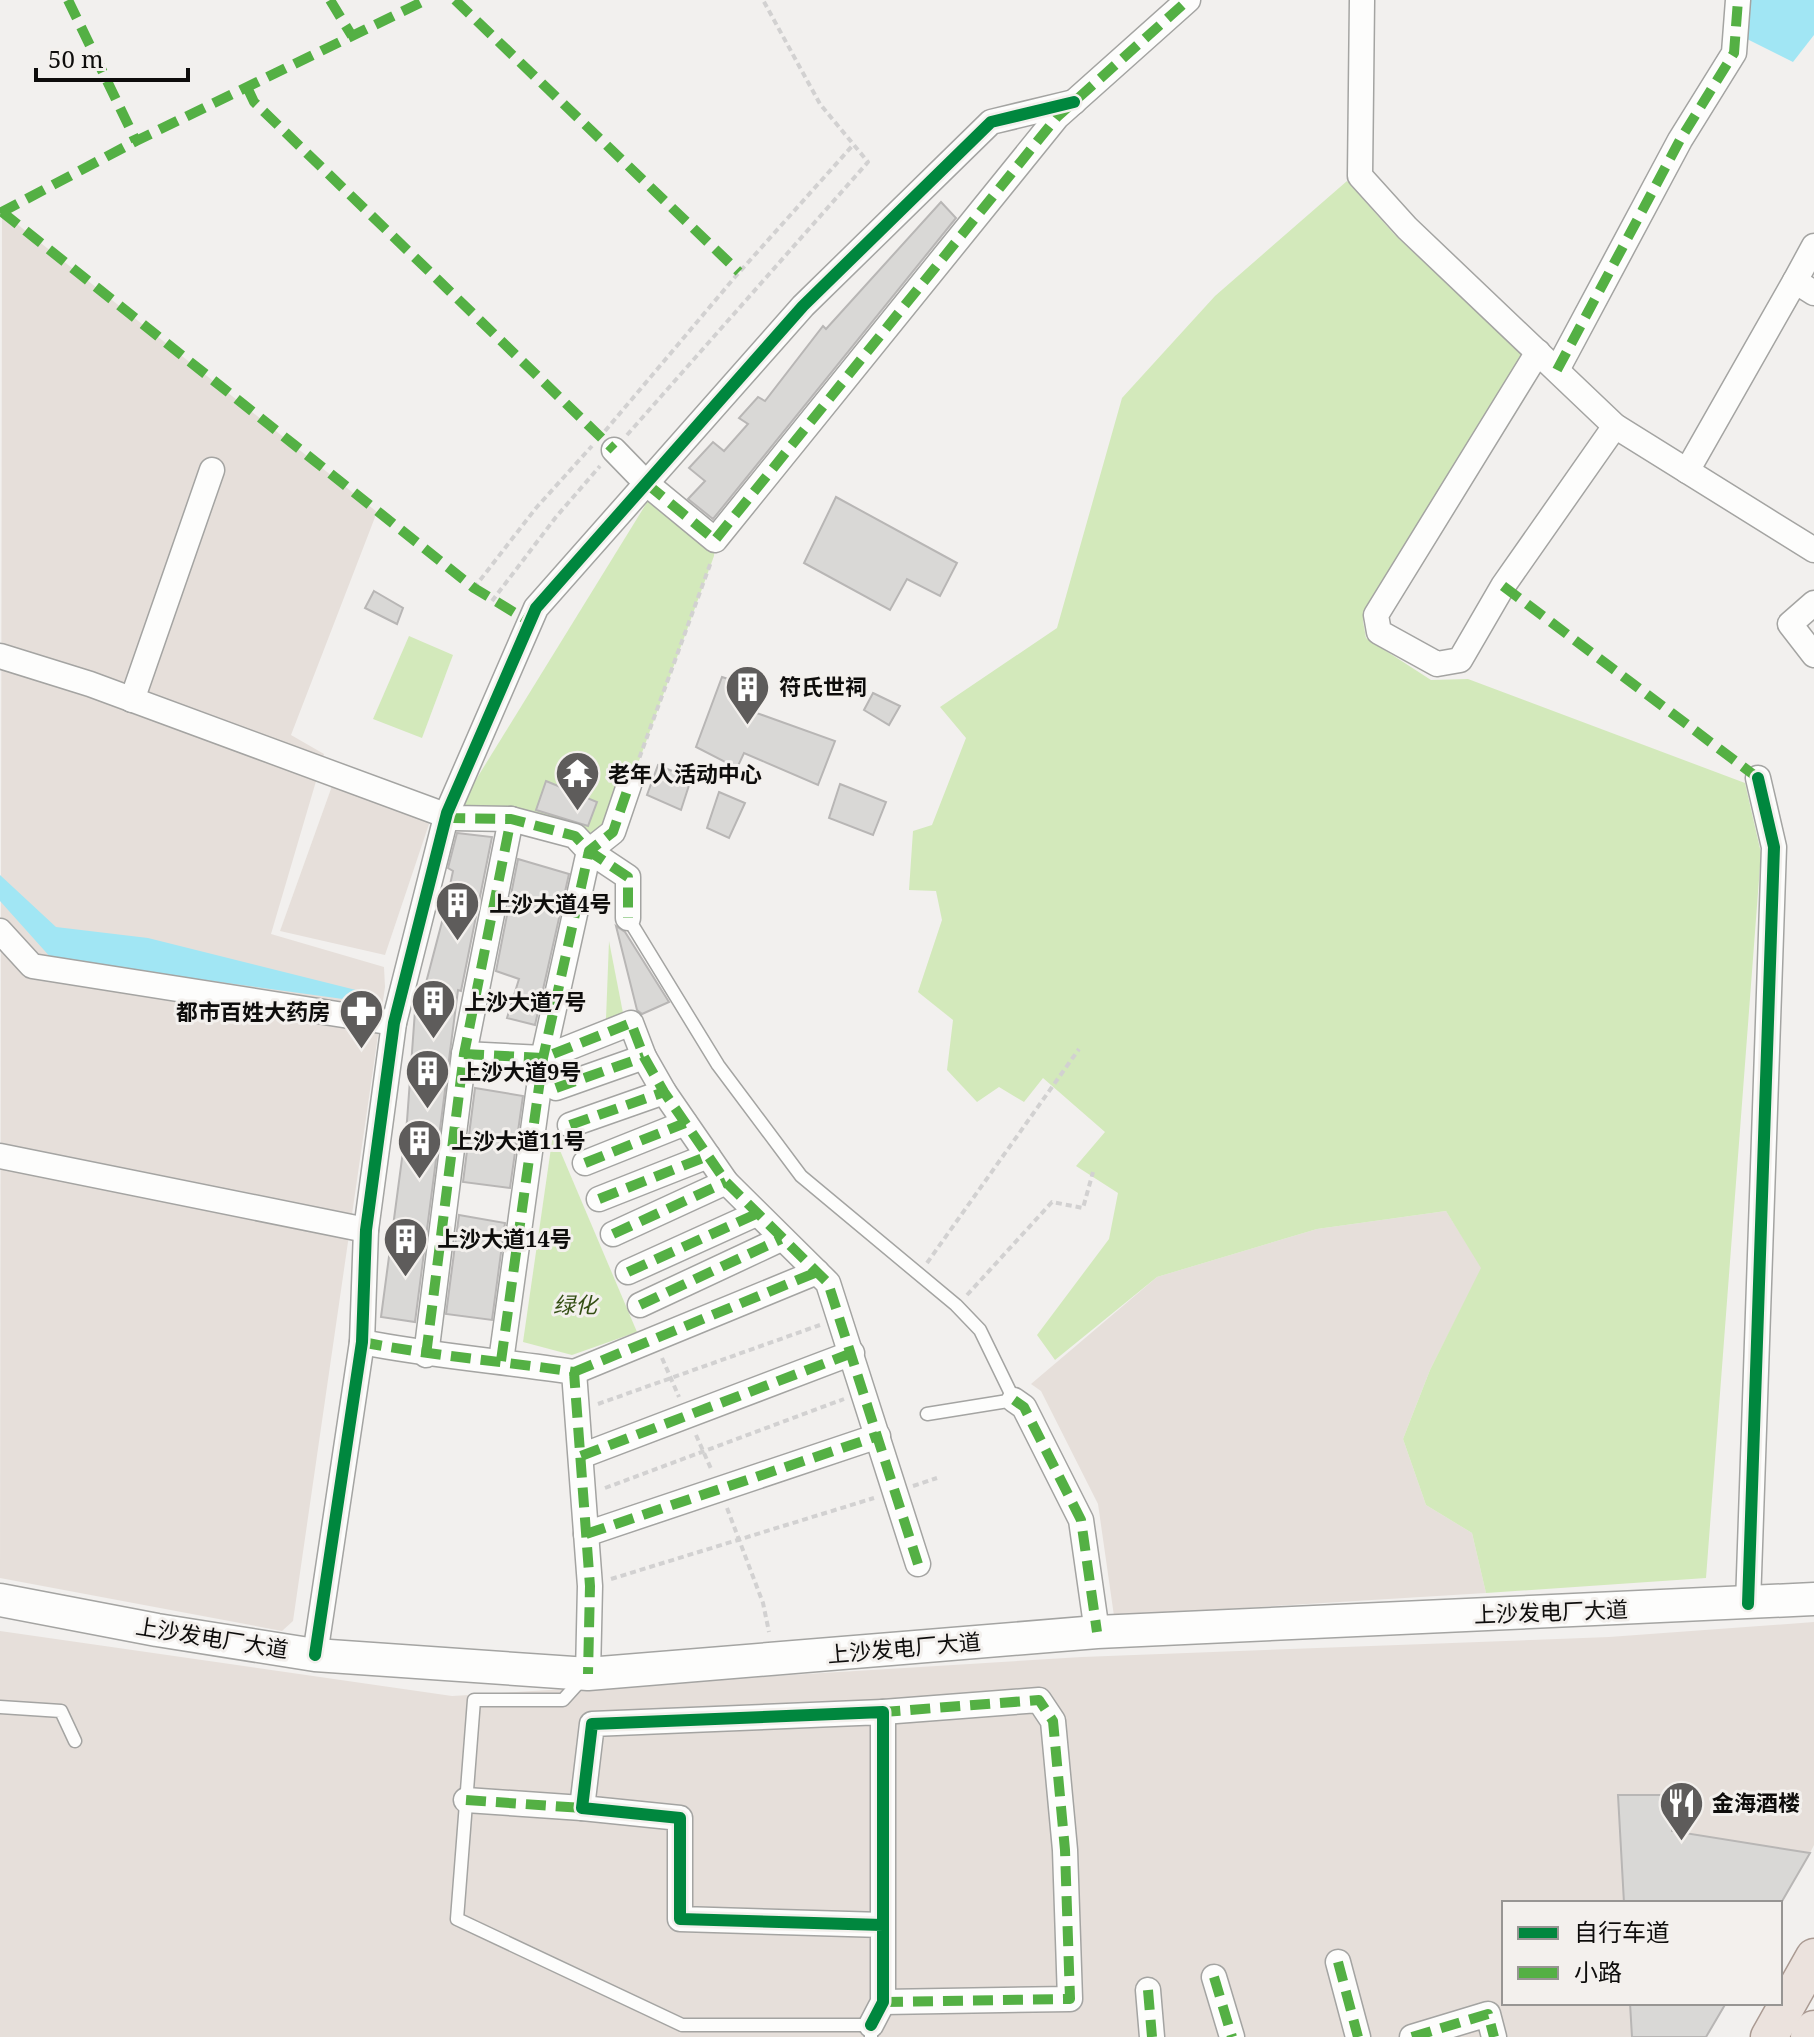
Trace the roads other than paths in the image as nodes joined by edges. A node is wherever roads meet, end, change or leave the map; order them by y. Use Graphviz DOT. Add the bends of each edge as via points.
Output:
graph roads {
  1 [pos="1188,0"];
  2 [pos="1362,0"];
  3 [pos="1738,0"];
  4 [pos="1074,102"];
  5 [pos="1814,246"];
  6 [pos="1804,287"];
  7 [pos="1538,352"];
  8 [pos="1557,370"];
  9 [pos="1615,426"];
  10 [pos="614,450"];
  11 [pos="212,470"];
  12 [pos="1687,471"];
  13 [pos="647,484"];
  14 [pos="1814,550"];
  15 [pos="1814,603"];
  16 [pos="1814,655"];
  17 [pos="0,656"];
  18 [pos="132,700"];
  19 [pos="1758,778"];
  20 [pos="629,785"];
  21 [pos="447,813"];
  22 [pos="511,819"];
  23 [pos="589,851"];
  24 [pos="628,918"];
  25 [pos="0,931"];
  26 [pos="394,1023"];
  27 [pos="464,1054"];
  28 [pos="644,1057"];
  29 [pos="543,1058"];
  30 [pos="556,1088"];
  31 [pos="664,1092"];
  32 [pos="685,1123"];
  33 [pos="570,1125"];
  34 [pos="0,1156"];
  35 [pos="708,1156"];
  36 [pos="585,1163"];
  37 [pos="726,1182"];
  38 [pos="599,1199"];
  39 [pos="756,1214"];
  40 [pos="366,1230"];
  41 [pos="613,1234"];
  42 [pos="781,1239"];
  43 [pos="628,1272"];
  44 [pos="817,1272"];
  45 [pos="640,1305"];
  46 [pos="362,1342"];
  47 [pos="852,1353"];
  48 [pos="426,1355"];
  49 [pos="501,1361"];
  50 [pos="574,1372"];
  51 [pos="1014,1400"];
  52 [pos="927,1414"];
  53 [pos="878,1436"];
  54 [pos="581,1456"];
  55 [pos="586,1534"];
  56 [pos="918,1564"];
  57 [pos="1814,1599"];
  58 [pos="0,1600"];
  59 [pos="1748,1604"];
  60 [pos="1097,1632"];
  61 [pos="315,1655"];
  62 [pos="588,1674"];
  63 [pos="0,1707"];
  64 [pos="883,1712"];
  65 [pos="75,1741"];
  66 [pos="466,1800"];
  67 [pos="582,1808"];
  68 [pos="883,1925"];
  69 [pos="1814,1957"];
  70 [pos="1338,1962"];
  71 [pos="1214,1977"];
  72 [pos="1148,1990"];
  73 [pos="883,2002"];
  74 [pos="1814,2029"];
  75 [pos="871,2031"];
  76 [pos="1152,2037"];
  77 [pos="1232,2037"];
  78 [pos="1358,2037"];
  79 [pos="1412,2037"];
  80 [pos="1494,2037"];
  81 [pos="1769,2037"];
  82 [pos="1809,2037"];
  1 -- 4 [label="street"];
  2 -- 7 [label="street" via="1360,176"];
  3 -- 8 [label="street" via="1734,53 1680,140"];
  4 -- 13 [label="street" via="991,122 803,306"];
  4 -- 13 [label="street" via="715,540"];
  5 -- 6 [label="street"];
  6 -- 12 [label="street"];
  7 -- 8 [label="street"];
  7 -- 9 [label="street" via="1376,615 1379,632 1437,664 1460,660 1503,586"];
  8 -- 9 [label="street"];
  9 -- 12 [label="street"];
  10 -- 13 [label="street"];
  11 -- 18 [label="street"];
  12 -- 14 [label="street"];
  13 -- 21 [label="street" via="536,608"];
  15 -- 16 [label="street" via="1790,624"];
  17 -- 18 [label="street"];
  18 -- 21 [label="street"];
  19 -- 59 [label="street" via="1774,847"];
  20 -- 23 [label="street" via="613,832"];
  21 -- 22 [label="street" via="453,818"];
  21 -- 26 [label="street"];
  22 -- 23 [label="street" via="575,836"];
  22 -- 27 [label="street"];
  23 -- 24 [label="street" via="628,877"];
  23 -- 29 [label="street"];
  24 -- 51 [label="lane" via="718,1065 801,1176 980,1330"];
  25 -- 26 [label="street" via="32,966"];
  26 -- 40 [label="street"];
  27 -- 29 [label="street"];
  27 -- 48 [label="street"];
  28 -- 29 [label="street" via="631,1023"];
  28 -- 30 [label="street"];
  28 -- 31 [label="street"];
  29 -- 49 [label="street"];
  31 -- 32 [label="street"];
  31 -- 33 [label="street"];
  32 -- 35 [label="street"];
  32 -- 36 [label="street"];
  34 -- 40 [label="street"];
  35 -- 37 [label="street"];
  35 -- 38 [label="street"];
  37 -- 39 [label="street"];
  37 -- 41 [label="street"];
  39 -- 42 [label="street"];
  39 -- 43 [label="street"];
  40 -- 46 [label="street"];
  42 -- 44 [label="street"];
  42 -- 45 [label="street"];
  44 -- 47 [label="street" via="828,1283"];
  44 -- 50 [label="street"];
  46 -- 48 [label="street"];
  46 -- 61 [label="street"];
  47 -- 53 [label="street"];
  47 -- 54 [label="street"];
  48 -- 49 [label="street"];
  49 -- 50 [label="street"];
  50 -- 54 [label="street"];
  51 -- 52 [label="lane"];
  51 -- 60 [label="street" via="1024,1407 1081,1520"];
  53 -- 55 [label="street"];
  53 -- 56 [label="street"];
  54 -- 55 [label="street"];
  55 -- 62 [label="street"];
  57 -- 59 [label="main road, 上沙发电厂大道"];
  58 -- 61 [label="main road, 上沙发电厂大道"];
  59 -- 60 [label="main road, 上沙发电厂大道"];
  60 -- 62 [label="main road, 上沙发电厂大道"];
  61 -- 62 [label="main road, 上沙发电厂大道"];
  62 -- 66 [label="lane" via="563,1700 474,1700"];
  63 -- 65 [label="lane" via="61,1711"];
  64 -- 67 [label="street" via="592,1724"];
  64 -- 68 [label="street"];
  64 -- 73 [label="street" via="1039,1700 1053,1721 1065,1850 1070,1999"];
  66 -- 67 [label="street"];
  66 -- 75 [label="lane" via="457,1919 682,2025"];
  67 -- 68 [label="street" via="680,1818 680,1919"];
  68 -- 73 [label="street"];
  69 -- 81 [label="main road"];
  70 -- 78 [label="street"];
  71 -- 77 [label="street"];
  72 -- 76 [label="street"];
  73 -- 75 [label="street"];
  74 -- 82 [label="main road"];
  79 -- 80 [label="street" via="1488,2014"];
}
